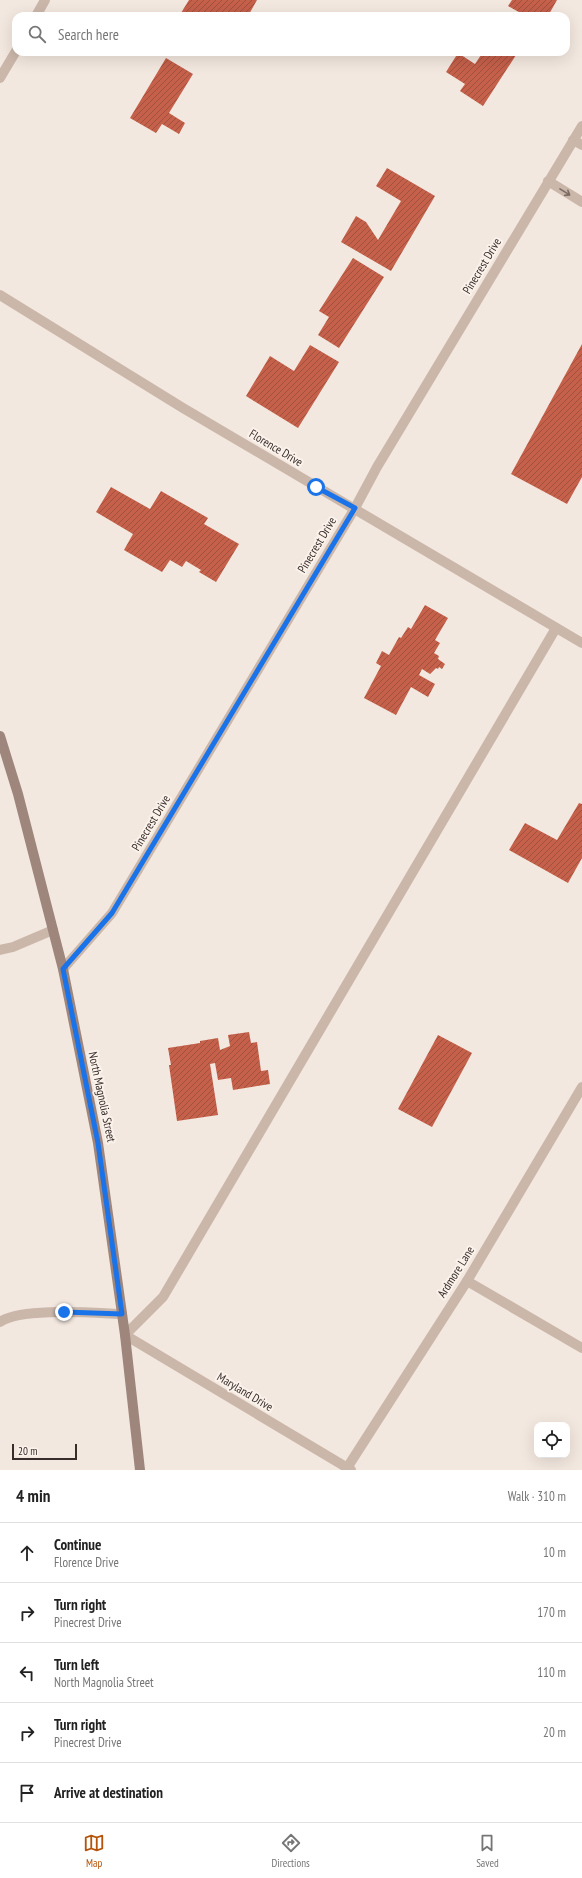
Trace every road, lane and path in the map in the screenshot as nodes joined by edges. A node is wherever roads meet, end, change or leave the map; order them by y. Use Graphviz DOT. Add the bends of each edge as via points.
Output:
graph roads {
  1 [pos="45,0"];
  2 [pos="38,12"];
  3 [pos="13,56"];
  4 [pos="0,78"];
  5 [pos="582,126"];
  6 [pos="578,143"];
  7 [pos="548,181"];
  8 [pos="582,202"];
  9 [pos="0,295"];
  10 [pos="355,508"];
  11 [pos="556,628"];
  12 [pos="582,644"];
  13 [pos="0,736"];
  14 [pos="53,930"];
  15 [pos="0,950"];
  16 [pos="63,969"];
  17 [pos="582,1087"];
  18 [pos="467,1281"];
  19 [pos="122,1314"];
  20 [pos="0,1322"];
  21 [pos="125,1335"];
  22 [pos="582,1348"];
  23 [pos="349,1469"];
  24 [pos="140,1470"];
  1 -- 2 [label="street"];
  3 -- 4 [label="street"];
  5 -- 6 [label="street, Pinecrest Drive"];
  6 -- 7 [label="street, Pinecrest Drive"];
  7 -- 8 [label="street, one-way"];
  7 -- 10 [label="street, Pinecrest Drive" via="381,460"];
  9 -- 10 [label="street, Florence Drive" via="183,408"];
  10 -- 11 [label="street, Florence Drive"];
  10 -- 16 [label="street, Pinecrest Drive" via="112,913"];
  11 -- 12 [label="street, Florence Drive"];
  11 -- 21 [label="street" via="163,1297"];
  13 -- 14 [label="street, North Magnolia Street" via="18,794"];
  14 -- 15 [label="street"];
  14 -- 16 [label="street, North Magnolia Street"];
  16 -- 19 [label="street, North Magnolia Street" via="98,1143"];
  17 -- 18 [label="street, Ardmore Lane"];
  18 -- 22 [label="street"];
  18 -- 23 [label="street, Ardmore Lane"];
  19 -- 20 [label="street" via="34,1313 5,1318"];
  19 -- 21 [label="street, North Magnolia Street"];
  21 -- 23 [label="street, Maryland Drive"];
  21 -- 24 [label="street, North Magnolia Street"];
}
